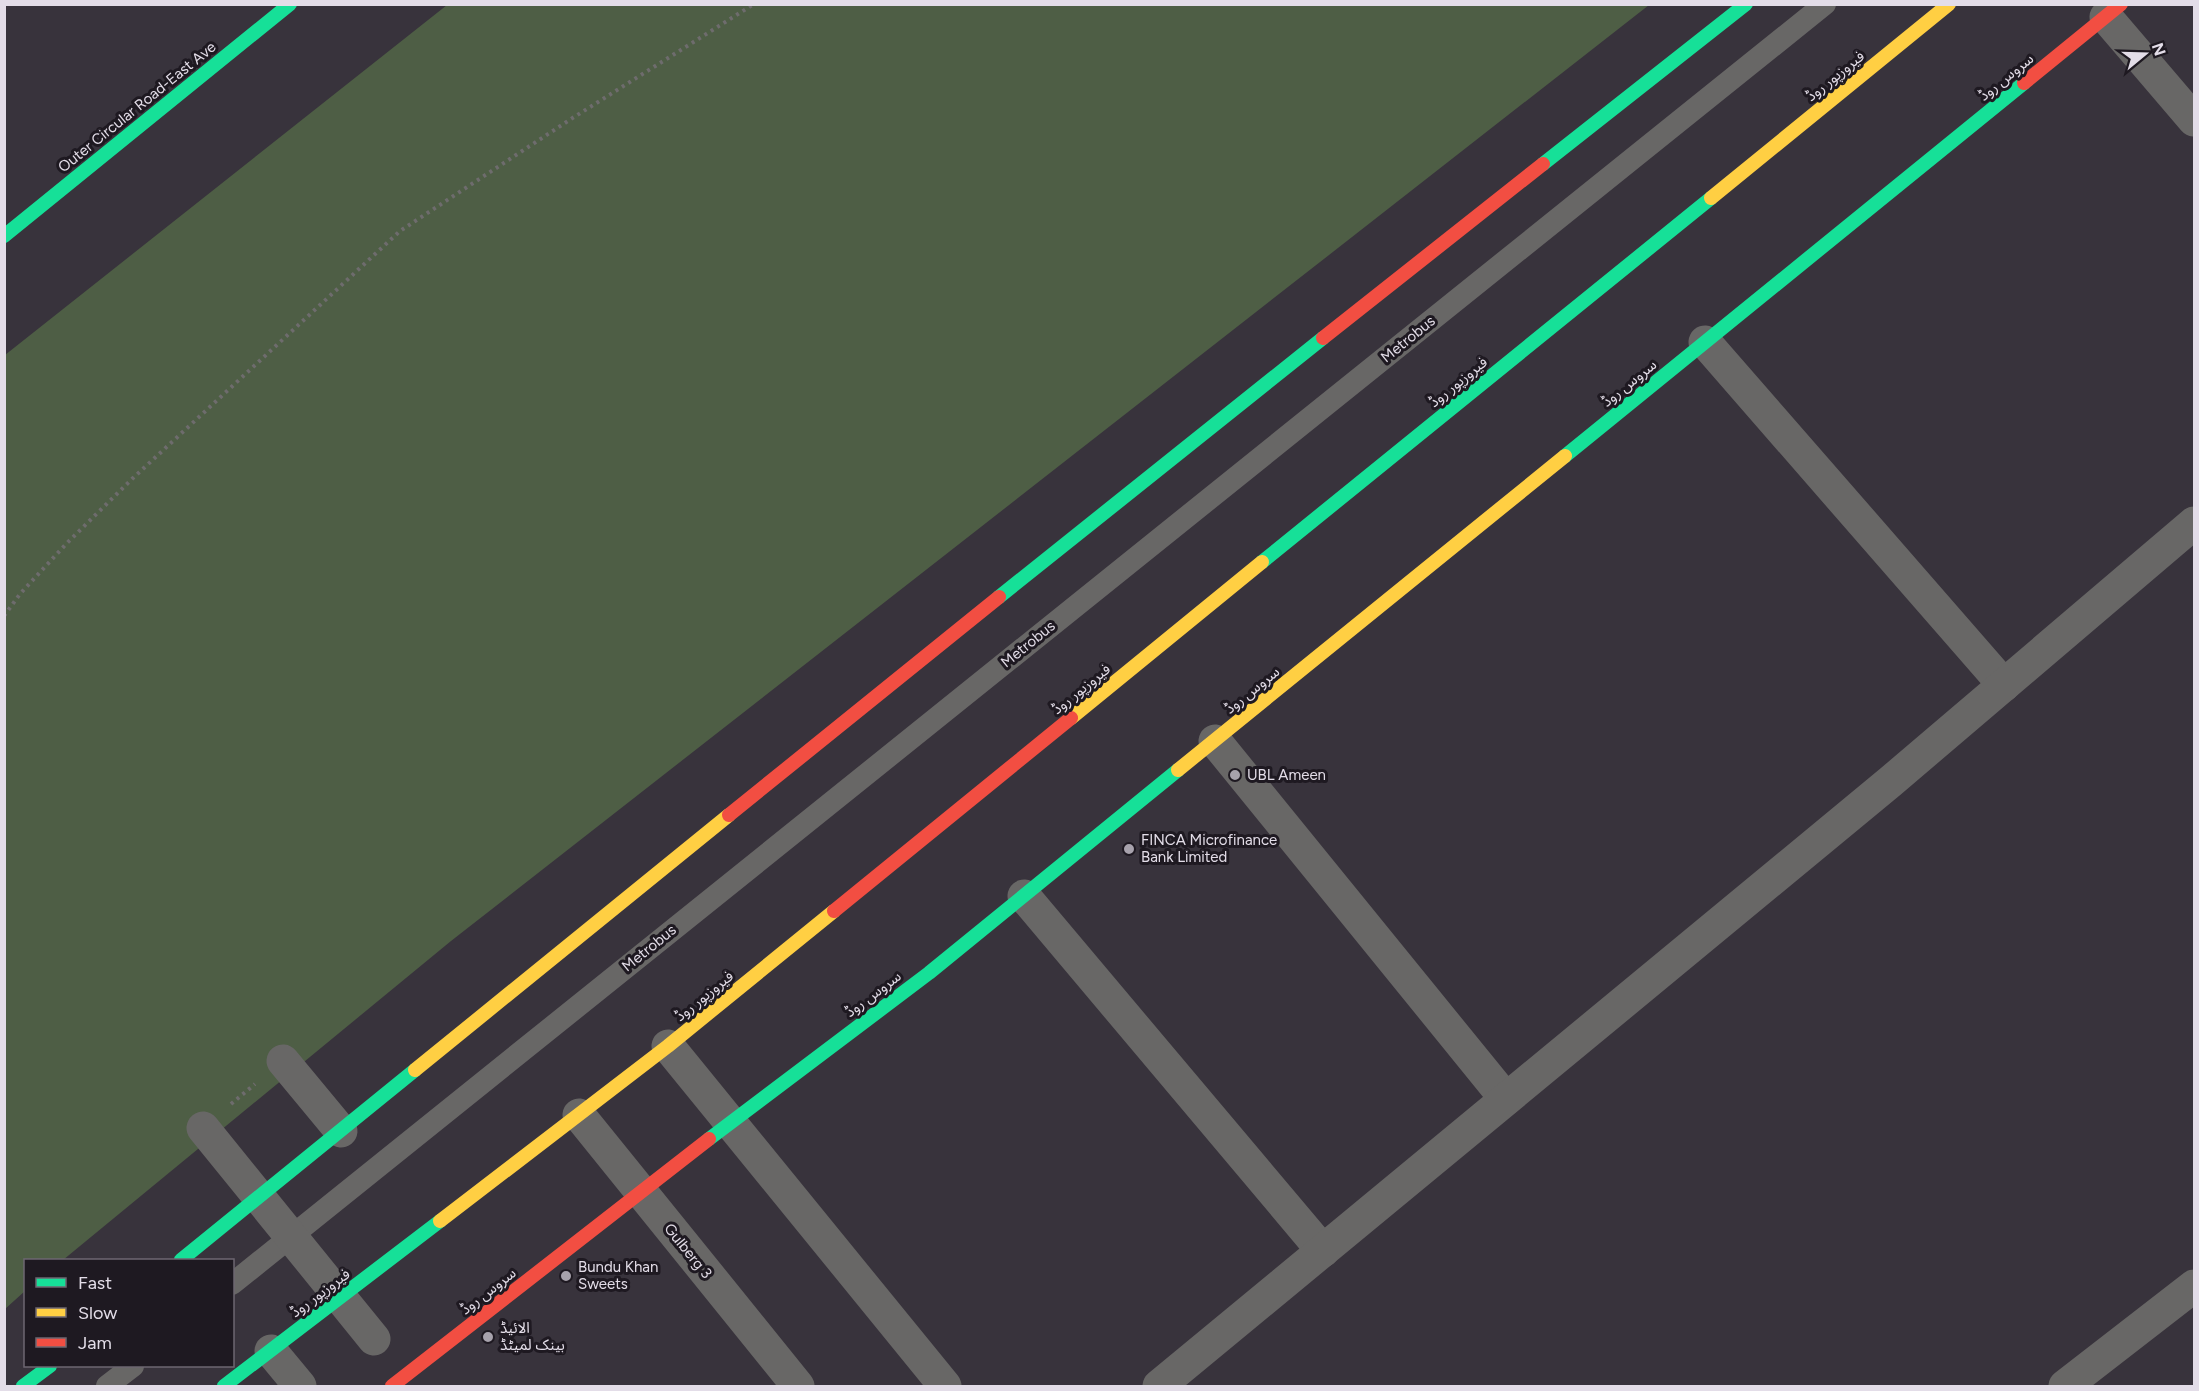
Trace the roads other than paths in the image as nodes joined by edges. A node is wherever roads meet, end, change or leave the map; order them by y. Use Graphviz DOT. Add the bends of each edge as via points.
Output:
graph roads {
  1 [pos="290,4"];
  2 [pos="1746,4"];
  3 [pos="1825,4"];
  4 [pos="1949,4"];
  5 [pos="2113,11"];
  6 [pos="2194,120"];
  7 [pos="4,236"];
  8 [pos="1706,342"];
  9 [pos="2194,522"];
  10 [pos="2004,685"];
  11 [pos="1215,741"];
  12 [pos="1024,896"];
  13 [pos="668,1046"];
  14 [pos="283,1061"];
  15 [pos="1506,1099"];
  16 [pos="579,1115"];
  17 [pos="730,1122"];
  18 [pos="203,1128"];
  19 [pos="341,1131"];
  20 [pos="641,1192"];
  21 [pos="1323,1251"];
  22 [pos="183,1259"];
  23 [pos="234,1282"];
  24 [pos="2194,1286"];
  25 [pos="374,1339"];
  26 [pos="271,1351"];
  27 [pos="47,1367"];
  28 [pos="131,1367"];
  29 [pos="23,1386"];
  30 [pos="107,1386"];
  31 [pos="224,1386"];
  32 [pos="300,1386"];
  33 [pos="392,1386"];
  34 [pos="798,1386"];
  35 [pos="945,1386"];
  36 [pos="1159,1386"];
  37 [pos="2065,1386"];
  1 -- 7 [label="main road, Outer Circular Road-East Ave"];
  2 -- 19 [label="main road" via="1139,483"];
  3 -- 23 [label="lane, Metrobus"];
  4 -- 13 [label="main road, فیروزپور روڈ"];
  5 -- 6 [label="street"];
  5 -- 8 [label="main road, سروس روڈ"];
  8 -- 10 [label="street"];
  8 -- 11 [label="main road, سروس روڈ"];
  9 -- 10 [label="street"];
  10 -- 15 [label="street"];
  11 -- 12 [label="main road, سروس روڈ"];
  11 -- 15 [label="street"];
  12 -- 17 [label="main road, سروس روڈ" via="929,973"];
  12 -- 21 [label="street"];
  13 -- 16 [label="main road, فیروزپور روڈ"];
  13 -- 17 [label="street"];
  14 -- 19 [label="street"];
  15 -- 21 [label="street"];
  16 -- 20 [label="street, Gulberg 3"];
  16 -- 26 [label="main road, فیروزپور روڈ"];
  17 -- 20 [label="main road, سروس روڈ"];
  17 -- 35 [label="street"];
  18 -- 25 [label="street"];
  19 -- 22 [label="main road"];
  20 -- 33 [label="main road, سروس روڈ"];
  20 -- 34 [label="street, Gulberg 3"];
  21 -- 36 [label="street"];
  24 -- 37 [label="street"];
  26 -- 31 [label="main road, فیروزپور روڈ"];
  26 -- 32 [label="street"];
  27 -- 29 [label="main road"];
  28 -- 30 [label="lane"];
}
